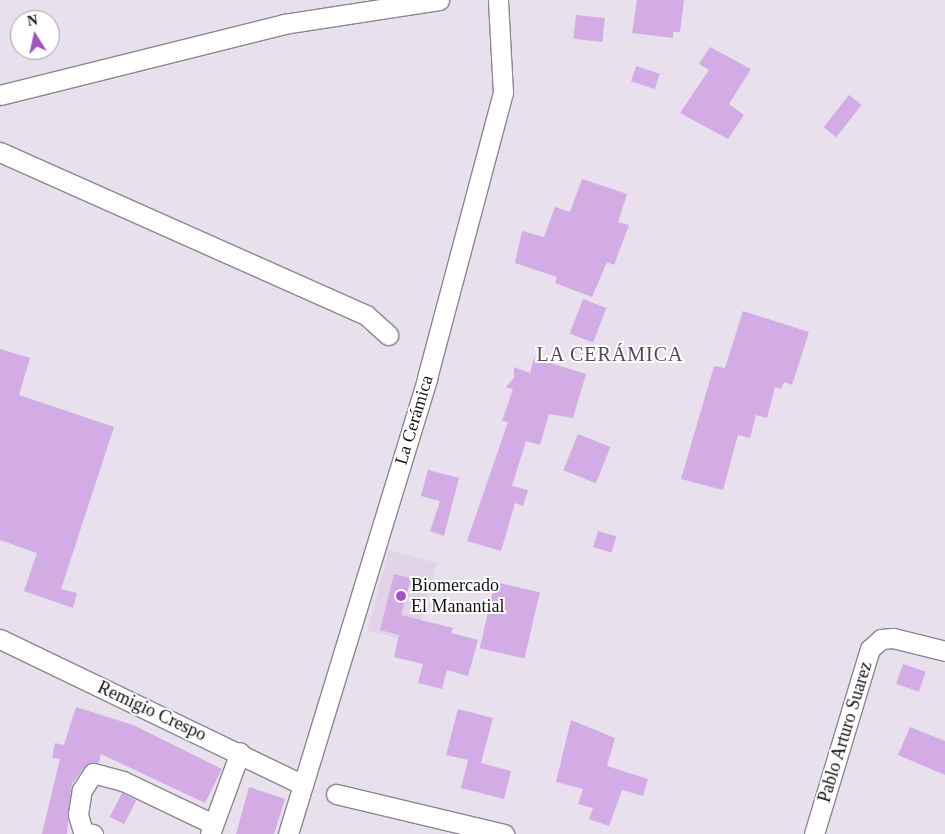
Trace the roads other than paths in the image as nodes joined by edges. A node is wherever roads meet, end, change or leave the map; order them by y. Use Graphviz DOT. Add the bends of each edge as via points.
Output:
graph roads {
  1 [pos="439,0"];
  2 [pos="498,0"];
  3 [pos="0,95"];
  4 [pos="0,152"];
  5 [pos="388,335"];
  6 [pos="0,639"];
  7 [pos="945,651"];
  8 [pos="240,752"];
  9 [pos="303,785"];
  10 [pos="336,794"];
  11 [pos="212,829"];
  12 [pos="481,831"];
  13 [pos="93,834"];
  14 [pos="288,834"];
  15 [pos="504,834"];
  16 [pos="814,834"];
  1 -- 3 [label="street" via="284,24"];
  2 -- 9 [label="street, La Cerámica" via="503,93 427,378"];
  4 -- 5 [label="street" via="366,315"];
  6 -- 8 [label="street, Remigio Crespo"];
  7 -- 16 [label="street, Pablo Arturo Suarez" via="893,638 881,639 870,649"];
  8 -- 9 [label="street, Remigio Crespo"];
  8 -- 11 [label="street"];
  9 -- 14 [label="street, La Cerámica"];
  10 -- 12 [label="street"];
  11 -- 13 [label="street" via="122,780 93,773 82,790 78,814 84,832"];
  12 -- 15 [label="street"];
}
